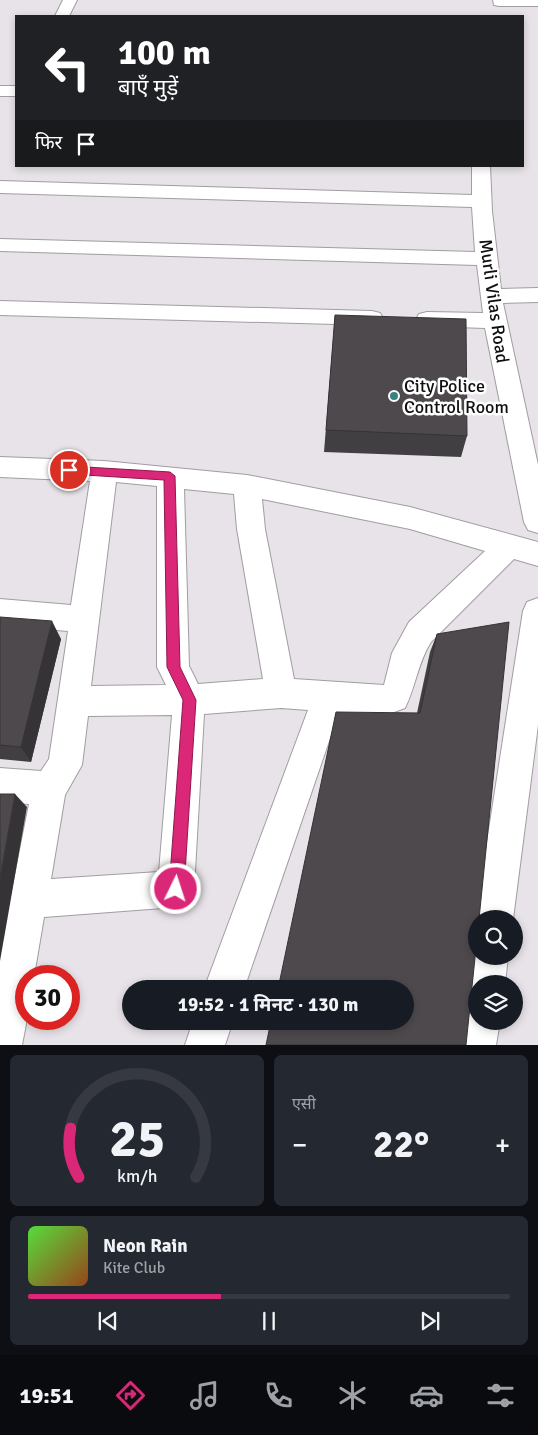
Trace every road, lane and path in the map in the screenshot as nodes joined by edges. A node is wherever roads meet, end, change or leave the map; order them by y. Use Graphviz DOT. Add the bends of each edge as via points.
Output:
graph roads {
  1 [pos="70,0"];
  2 [pos="538,2"];
  3 [pos="498,6"];
  4 [pos="62,15"];
  5 [pos="0,90"];
  6 [pos="15,91"];
  7 [pos="481,167"];
  8 [pos="0,187"];
  9 [pos="481,201"];
  10 [pos="0,244"];
  11 [pos="488,259"];
  12 [pos="538,295"];
  13 [pos="491,296"];
  14 [pos="0,308"];
  15 [pos="493,321"];
  16 [pos="0,467"];
  17 [pos="104,471"];
  18 [pos="170,476"];
  19 [pos="247,485"];
  20 [pos="538,522"];
  21 [pos="509,546"];
  22 [pos="538,554"];
  23 [pos="538,611"];
  24 [pos="0,612"];
  25 [pos="83,619"];
  26 [pos="281,692"];
  27 [pos="329,696"];
  28 [pos="190,700"];
  29 [pos="75,702"];
  30 [pos="0,785"];
  31 [pos="49,789"];
  32 [pos="29,899"];
  33 [pos="495,910"];
  34 [pos="227,980"];
  35 [pos="210,1030"];
  36 [pos="478,1030"];
  37 [pos="2,1045"];
  38 [pos="205,1045"];
  39 [pos="476,1045"];
  1 -- 4 [label="street"];
  2 -- 3 [label="street"];
  5 -- 6 [label="street"];
  7 -- 9 [label="street, Murli Vilas Road"];
  8 -- 9 [label="street"];
  9 -- 11 [label="street, Murli Vilas Road"];
  10 -- 11 [label="street"];
  11 -- 13 [label="street, Murli Vilas Road"];
  12 -- 13 [label="street"];
  13 -- 15 [label="street, Murli Vilas Road"];
  14 -- 15 [label="street"];
  15 -- 20 [label="street, Murli Vilas Road"];
  16 -- 17 [label="street"];
  17 -- 18 [label="street"];
  17 -- 25 [label="street"];
  18 -- 19 [label="street"];
  18 -- 28 [label="street" via="173,667"];
  19 -- 21 [label="street" via="328,504 410,518"];
  19 -- 26 [label="street"];
  21 -- 22 [label="street"];
  21 -- 27 [label="street" via="420,632 407,653 394,697 386,700"];
  23 -- 33 [label="street"];
  24 -- 25 [label="street"];
  25 -- 29 [label="street"];
  26 -- 27 [label="street"];
  26 -- 28 [label="street"];
  27 -- 34 [label="street"];
  28 -- 29 [label="street"];
  28 -- 32 [label="street" via="176,889"];
  29 -- 31 [label="street" via="65,765"];
  30 -- 31 [label="street"];
  31 -- 32 [label="street"];
  32 -- 37 [label="street"];
  35 -- 38 [label="street"];
  36 -- 39 [label="street"];
}
